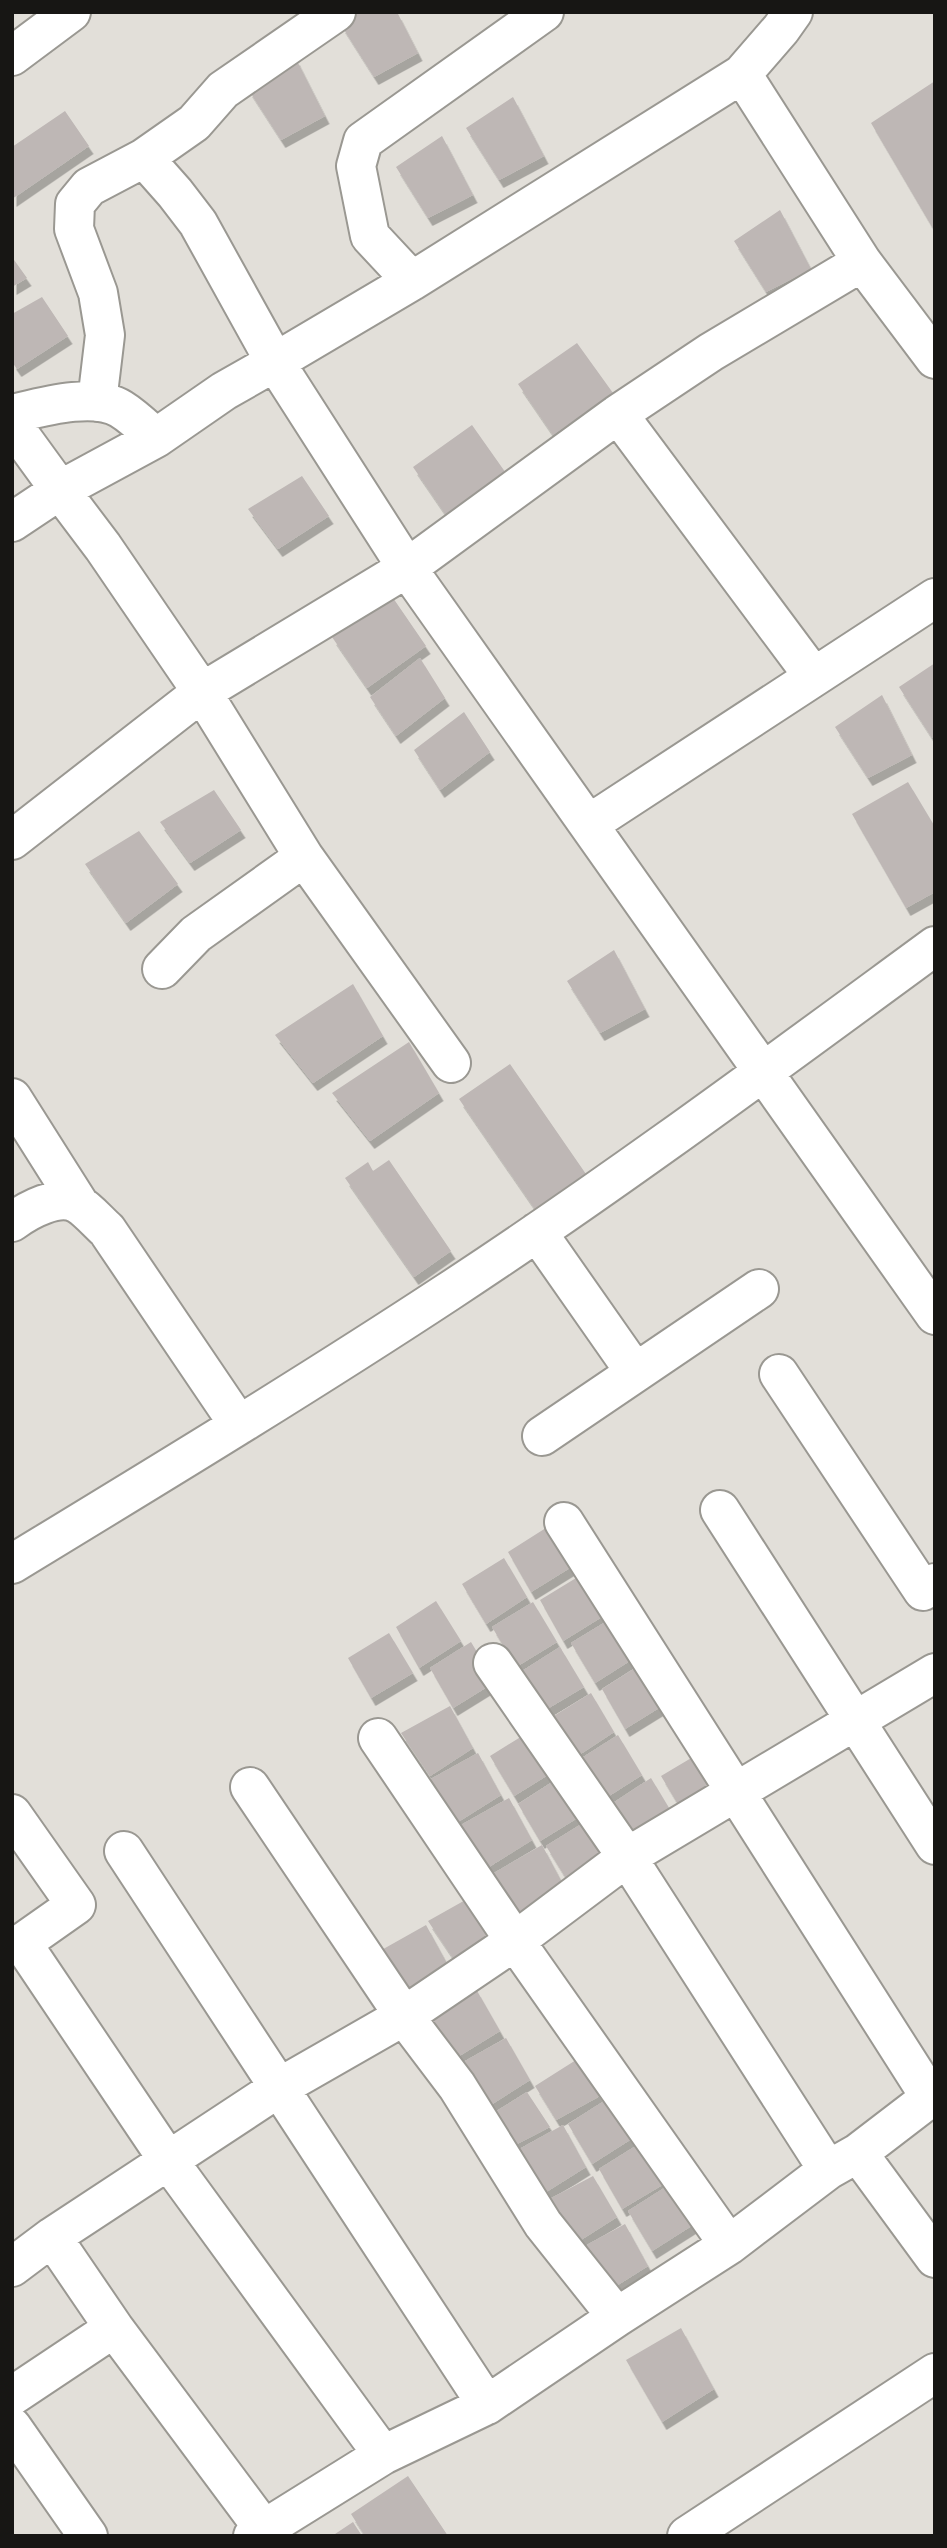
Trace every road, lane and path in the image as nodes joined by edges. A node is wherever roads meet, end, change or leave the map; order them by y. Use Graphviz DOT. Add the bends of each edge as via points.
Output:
graph roads {
  1 [pos="71,12"];
  2 [pos="336,12"];
  3 [pos="544,12"];
  4 [pos="793,12"];
  5 [pos="12,56"];
  6 [pos="742,74"];
  7 [pos="144,158"];
  8 [pos="862,262"];
  9 [pos="412,281"];
  10 [pos="935,359"];
  11 [pos="275,362"];
  12 [pos="97,402"];
  13 [pos="12,414"];
  14 [pos="618,414"];
  15 [pos="12,424"];
  16 [pos="156,438"];
  17 [pos="60,490"];
  18 [pos="12,522"];
  19 [pos="407,568"];
  20 [pos="935,598"];
  21 [pos="814,677"];
  22 [pos="202,692"];
  23 [pos="589,824"];
  24 [pos="12,840"];
  25 [pos="304,857"];
  26 [pos="935,946"];
  27 [pos="162,969"];
  28 [pos="451,1063"];
  29 [pos="764,1072"];
  30 [pos="12,1098"];
  31 [pos="79,1205"];
  32 [pos="12,1222"];
  33 [pos="537,1232"];
  34 [pos="759,1289"];
  35 [pos="935,1315"];
  36 [pos="635,1372"];
  37 [pos="779,1374"];
  38 [pos="239,1425"];
  39 [pos="542,1436"];
  40 [pos="720,1510"];
  41 [pos="564,1522"];
  42 [pos="12,1564"];
  43 [pos="935,1583"];
  44 [pos="493,1663"];
  45 [pos="935,1673"];
  46 [pos="856,1722"];
  47 [pos="378,1738"];
  48 [pos="250,1787"];
  49 [pos="736,1792"];
  50 [pos="12,1814"];
  51 [pos="935,1845"];
  52 [pos="124,1851"];
  53 [pos="627,1857"];
  54 [pos="515,1941"];
  55 [pos="404,2016"];
  56 [pos="280,2087"];
  57 [pos="932,2096"];
  58 [pos="168,2160"];
  59 [pos="843,2161"];
  60 [pos="52,2237"];
  61 [pos="729,2245"];
  62 [pos="935,2259"];
  63 [pos="12,2267"];
  64 [pos="617,2317"];
  65 [pos="114,2328"];
  66 [pos="935,2373"];
  67 [pos="12,2396"];
  68 [pos="488,2405"];
  69 [pos="12,2427"];
  70 [pos="383,2455"];
  71 [pos="258,2532"];
  72 [pos="88,2536"];
  73 [pos="687,2536"];
  1 -- 5 [label="street"];
  2 -- 7 [label="street" via="223,90 194,123"];
  3 -- 9 [label="street" via="363,141 356,166 370,236"];
  4 -- 6 [label="street"];
  6 -- 8 [label="street"];
  6 -- 9 [label="street"];
  7 -- 11 [label="street" via="198,223"];
  7 -- 12 [label="street" via="89,187 75,204 74,229 99,293 105,335"];
  8 -- 10 [label="street"];
  8 -- 14 [label="street"];
  9 -- 11 [label="street"];
  11 -- 16 [label="street"];
  11 -- 19 [label="street"];
  12 -- 13 [label="street" via="62,402"];
  12 -- 16 [label="street" via="120,408"];
  14 -- 19 [label="street"];
  14 -- 21 [label="street"];
  15 -- 17 [label="street"];
  16 -- 17 [label="street"];
  17 -- 18 [label="street"];
  17 -- 22 [label="street"];
  19 -- 22 [label="street"];
  19 -- 23 [label="street"];
  20 -- 21 [label="street"];
  21 -- 23 [label="street"];
  22 -- 24 [label="street"];
  22 -- 25 [label="street"];
  23 -- 29 [label="street"];
  25 -- 27 [label="street" via="196,934"];
  25 -- 28 [label="street"];
  26 -- 29 [label="street"];
  29 -- 33 [label="street"];
  29 -- 35 [label="street"];
  30 -- 31 [label="street"];
  31 -- 32 [label="street" via="66,1199 28,1211"];
  31 -- 38 [label="street" via="107,1230"];
  33 -- 36 [label="street"];
  33 -- 38 [label="street"];
  34 -- 36 [label="street"];
  36 -- 39 [label="street"];
  37 -- 43 [label="street" via="923,1591"];
  38 -- 42 [label="street"];
  40 -- 46 [label="street"];
  41 -- 49 [label="street"];
  44 -- 53 [label="street"];
  45 -- 46 [label="street"];
  46 -- 49 [label="street"];
  46 -- 51 [label="street"];
  47 -- 54 [label="street"];
  48 -- 55 [label="street"];
  49 -- 53 [label="street"];
  49 -- 57 [label="street"];
  50 -- 58 [label="street" via="76,1905 22,1943"];
  52 -- 56 [label="street"];
  53 -- 54 [label="street"];
  53 -- 59 [label="street"];
  54 -- 55 [label="street"];
  54 -- 61 [label="street"];
  55 -- 56 [label="street"];
  55 -- 64 [label="street" via="457,2086 543,2224"];
  56 -- 58 [label="street"];
  56 -- 68 [label="street"];
  57 -- 59 [label="street"];
  58 -- 60 [label="street"];
  58 -- 70 [label="street"];
  59 -- 61 [label="street"];
  59 -- 62 [label="street"];
  60 -- 63 [label="street"];
  60 -- 65 [label="street"];
  61 -- 64 [label="street"];
  64 -- 68 [label="street"];
  65 -- 67 [label="street"];
  65 -- 71 [label="street"];
  66 -- 73 [label="street"];
  68 -- 70 [label="street"];
  69 -- 72 [label="street"];
  70 -- 71 [label="street"];
}
